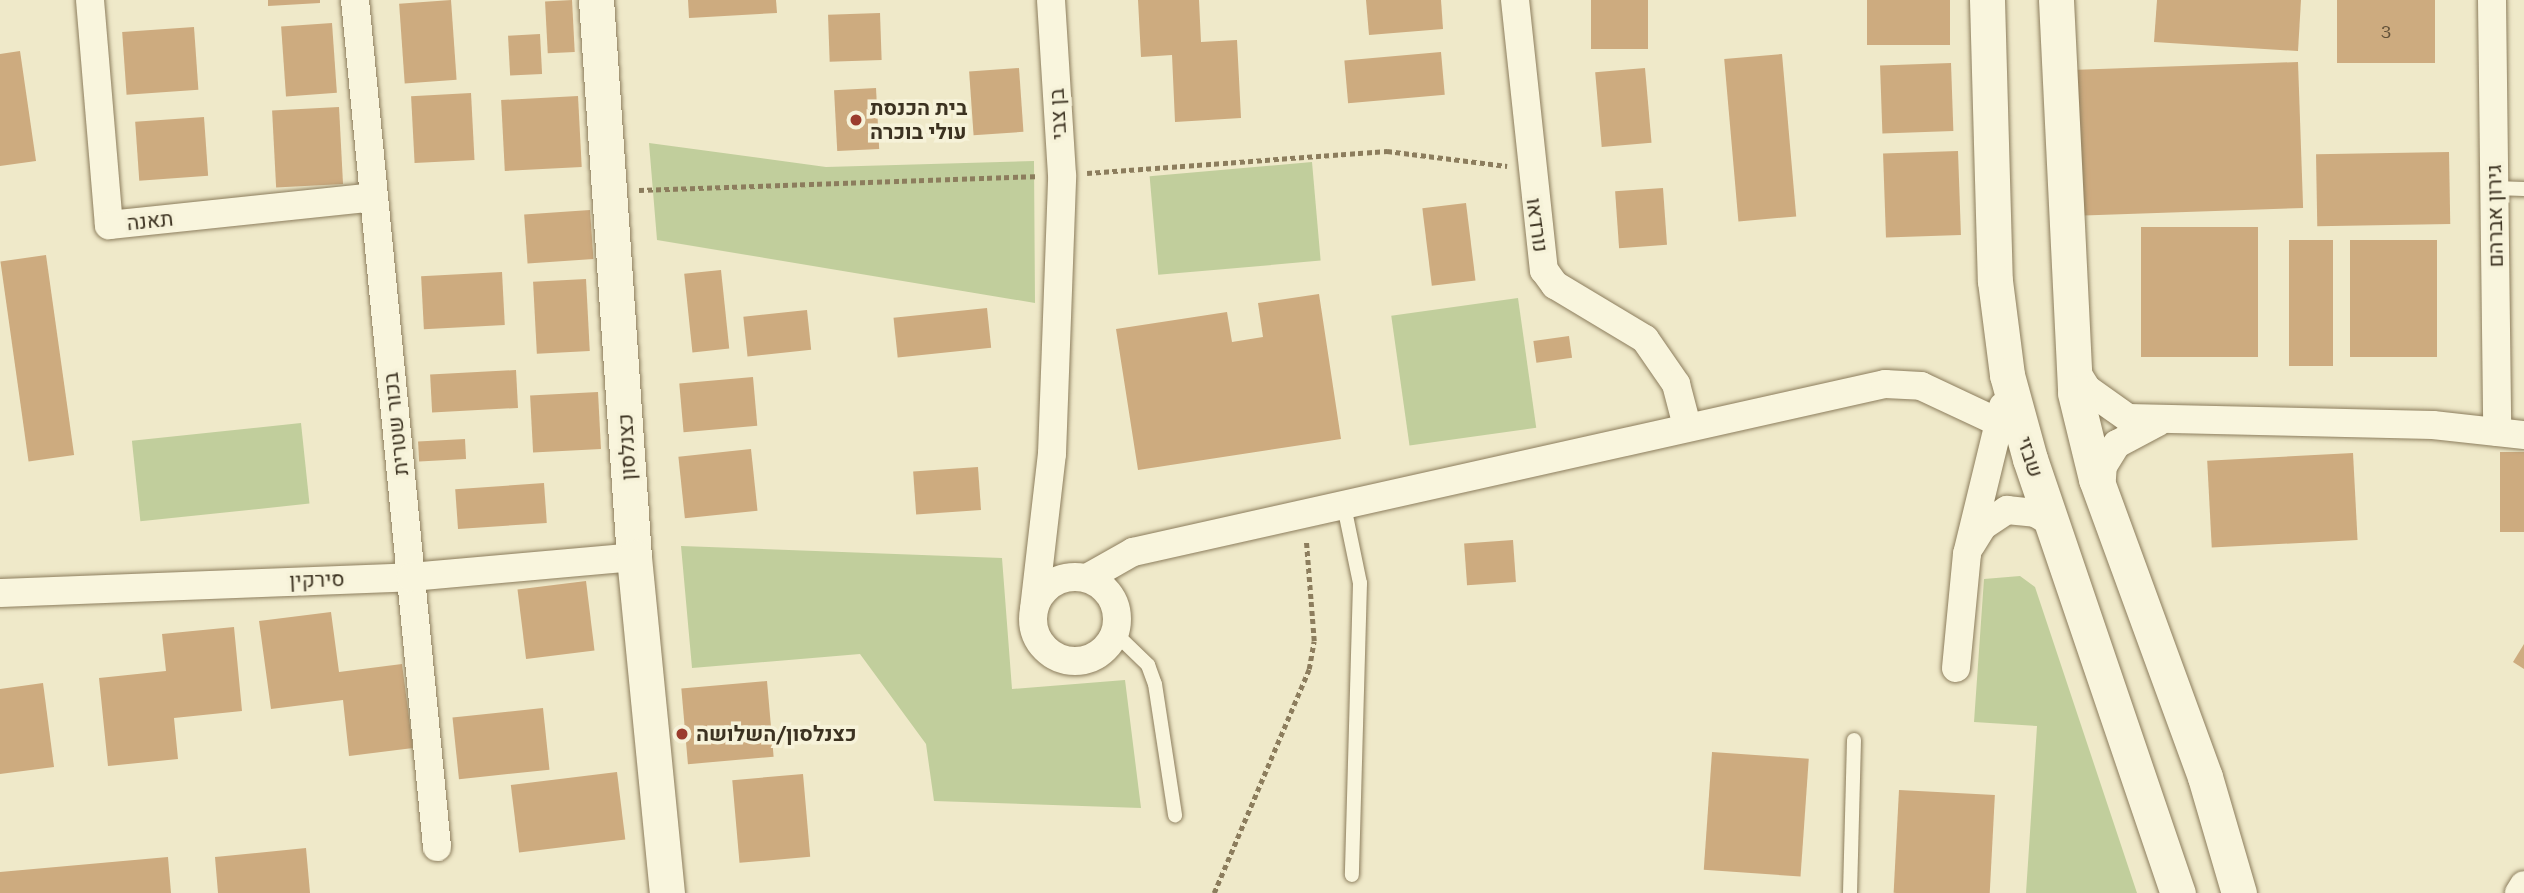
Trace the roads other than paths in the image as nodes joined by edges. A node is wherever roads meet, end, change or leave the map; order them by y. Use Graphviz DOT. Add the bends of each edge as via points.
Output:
graph roads {
  1 [pos="90,0"];
  2 [pos="355,0"];
  3 [pos="596,0"];
  4 [pos="1051,0"];
  5 [pos="1515,0"];
  6 [pos="1987,0"];
  7 [pos="2056,0"];
  8 [pos="2492,0"];
  9 [pos="2494,188"];
  10 [pos="2524,189"];
  11 [pos="374,197"];
  12 [pos="2072,365"];
  13 [pos="2010,383"];
  14 [pos="1998,422"];
  15 [pos="2158,422"];
  16 [pos="1687,426"];
  17 [pos="2511,433"];
  18 [pos="2101,492"];
  19 [pos="1343,506"];
  20 [pos="1045,518"];
  21 [pos="2052,523"];
  22 [pos="1966,554"];
  23 [pos="634,557"];
  24 [pos="411,577"];
  25 [pos="1081,577"];
  26 [pos="0,593"];
  27 [pos="1034,609"];
  28 [pos="1116,634"];
  29 [pos="1956,668"];
  30 [pos="1854,740"];
  31 [pos="1175,816"];
  32 [pos="437,847"];
  33 [pos="1352,875"];
  34 [pos="2524,886"];
  35 [pos="667,893"];
  36 [pos="1850,893"];
  37 [pos="2178,893"];
  38 [pos="2239,893"];
  39 [pos="2519,893"];
  1 -- 11 [label="street, תאנה" via="109,225"];
  2 -- 11 [label="street, בכור שטרית"];
  3 -- 23 [label="street, כצנלסון"];
  4 -- 20 [label="street, בן צבי" via="1059,228"];
  5 -- 16 [label="street, נורדאו" via="1544,270 1555,285 1626,324 1663,360"];
  6 -- 13 [label="street, שבזי" via="1995,281"];
  7 -- 12 [label="street"];
  8 -- 9 [label="street, גירון אברהם"];
  9 -- 10 [label="lane"];
  9 -- 17 [label="street, גירון אברהם"];
  11 -- 24 [label="street, בכור שטרית"];
  12 -- 15 [label="street" via="2108,409"];
  12 -- 18 [label="street"];
  13 -- 14 [label="street"];
  13 -- 21 [label="street, שבזי"];
  14 -- 16 [label="street" via="1920,386 1885,384"];
  14 -- 22 [label="street"];
  15 -- 17 [label="street" via="2432,425"];
  15 -- 18 [label="street" via="2117,444 2103,466"];
  16 -- 19 [label="street"];
  18 -- 38 [label="street" via="2205,776"];
  19 -- 25 [label="street" via="1133,552"];
  19 -- 33 [label="lane" via="1360,583"];
  20 -- 25 [label="street" via="1054,552"];
  20 -- 27 [label="street"];
  21 -- 22 [label="street" via="2035,513 2007,510 1983,526"];
  21 -- 37 [label="street, שבזי"];
  22 -- 29 [label="street"];
  23 -- 24 [label="street, סירקין"];
  23 -- 35 [label="street, כצנלסון"];
  24 -- 26 [label="street, סירקין"];
  24 -- 32 [label="street, בכור שטרית"];
  25 -- 27 [label="street" via="1049,586"];
  25 -- 28 [label="street" via="1116,606"];
  27 -- 28 [label="street" via="1043,648 1069,662 1097,657"];
  28 -- 31 [label="lane" via="1148,665 1155,684"];
  30 -- 36 [label="lane"];
  34 -- 39 [label="street"];
}
